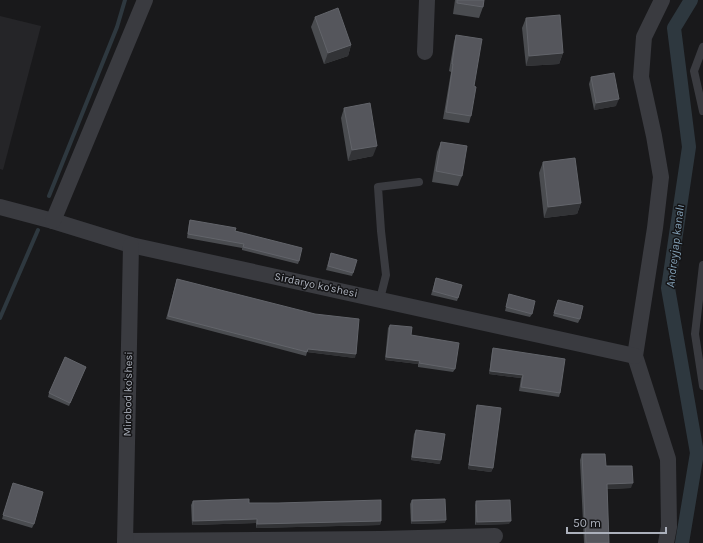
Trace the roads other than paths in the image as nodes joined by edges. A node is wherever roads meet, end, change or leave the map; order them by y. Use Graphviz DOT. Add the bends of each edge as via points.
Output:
graph roads {
  1 [pos="145,0"];
  2 [pos="427,0"];
  3 [pos="662,0"];
  4 [pos="703,47"];
  5 [pos="425,52"];
  6 [pos="703,111"];
  7 [pos="419,182"];
  8 [pos="0,208"];
  9 [pos="53,221"];
  10 [pos="131,245"];
  11 [pos="703,265"];
  12 [pos="380,299"];
  13 [pos="635,356"];
  14 [pos="703,386"];
  15 [pos="495,536"];
  16 [pos="125,542"];
  17 [pos="666,543"];
  1 -- 9 [label="street"];
  2 -- 5 [label="street"];
  3 -- 13 [label="street" via="644,37 641,77 661,177"];
  4 -- 6 [label="lane" via="694,71"];
  7 -- 12 [label="lane" via="378,186 386,275"];
  8 -- 9 [label="street, Sirdaryo ko'shesi"];
  9 -- 10 [label="street, Sirdaryo ko'shesi"];
  10 -- 12 [label="street, Sirdaryo ko'shesi"];
  10 -- 16 [label="street, Mirobod ko'shesi"];
  11 -- 14 [label="lane" via="695,334"];
  12 -- 13 [label="street, Sirdaryo ko'shesi"];
  13 -- 17 [label="street" via="668,459 669,527"];
  15 -- 16 [label="street"];
}
